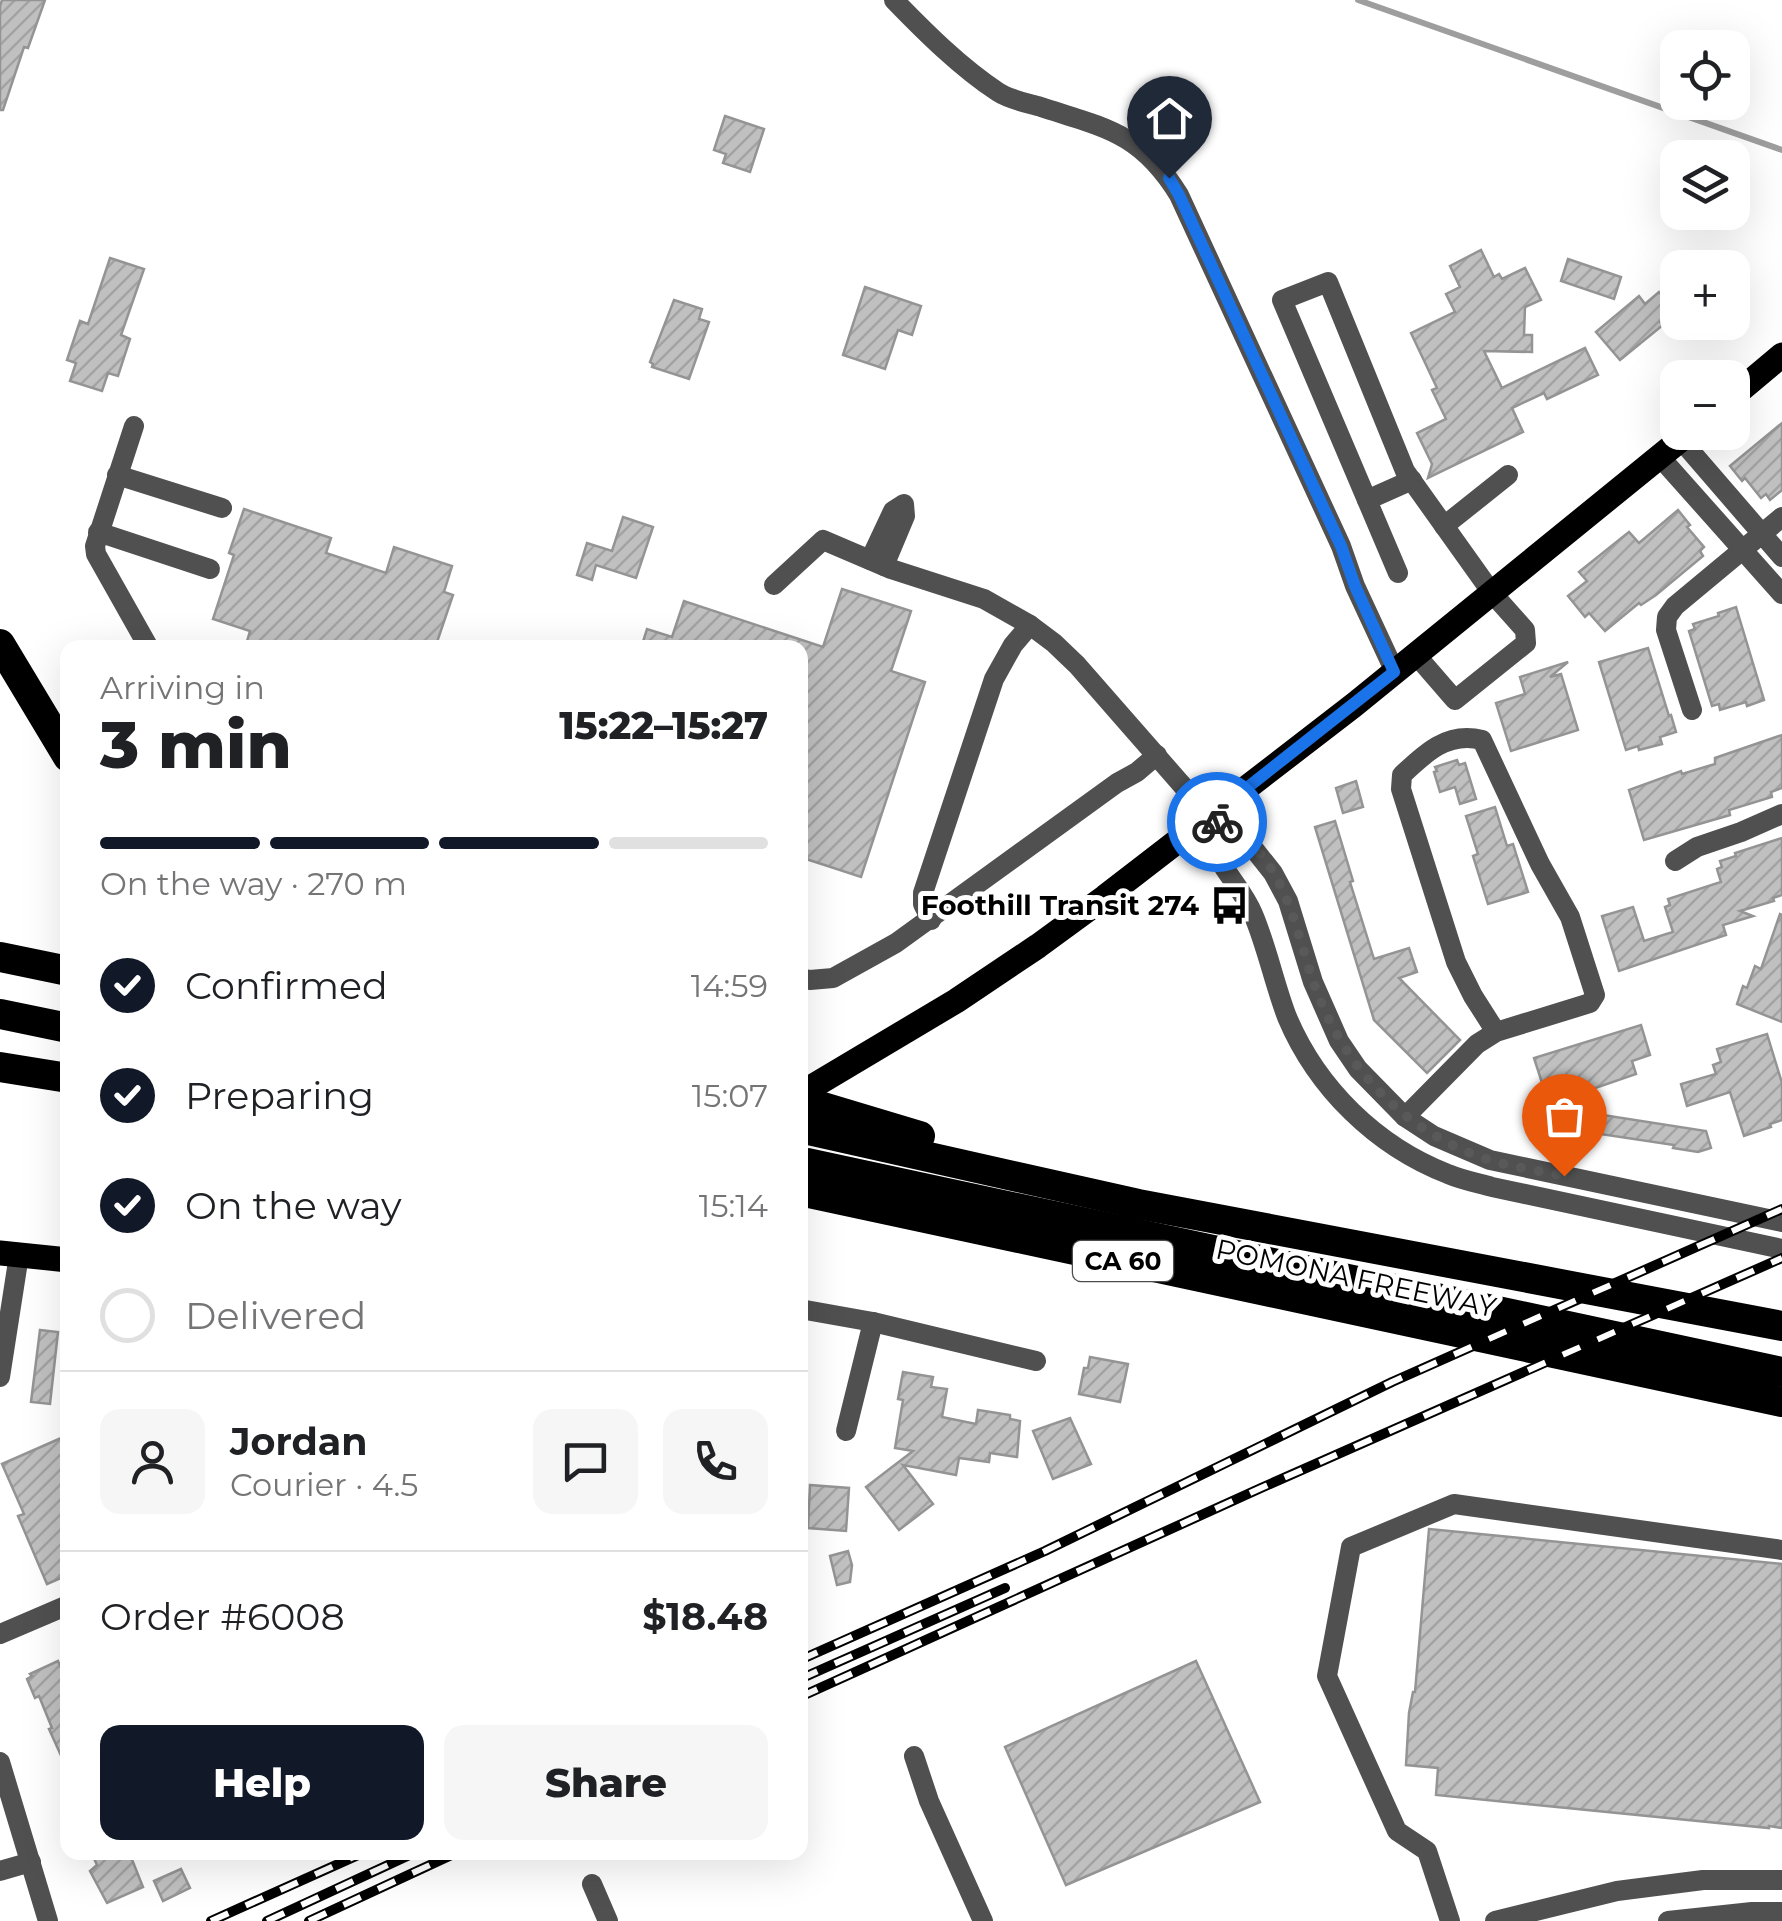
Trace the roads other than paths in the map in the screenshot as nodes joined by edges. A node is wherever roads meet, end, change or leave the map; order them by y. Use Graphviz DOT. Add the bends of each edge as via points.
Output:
graph roads {
  1 [pos="894,0"];
  2 [pos="1782,355"];
  3 [pos="1750,382"];
  4 [pos="134,426"];
  5 [pos="1668,450"];
  6 [pos="1696,450"];
  7 [pos="1660,457"];
  8 [pos="117,475"];
  9 [pos="1508,475"];
  10 [pos="1412,480"];
  11 [pos="1367,500"];
  12 [pos="222,508"];
  13 [pos="1782,517"];
  14 [pos="1444,526"];
  15 [pos="98,532"];
  16 [pos="1762,534"];
  17 [pos="1742,550"];
  18 [pos="1782,557"];
  19 [pos="210,569"];
  20 [pos="1398,573"];
  21 [pos="774,585"];
  22 [pos="1492,594"];
  23 [pos="1782,594"];
  24 [pos="1030,625"];
  25 [pos="144,640"];
  26 [pos="0,644"];
  27 [pos="1416,655"];
  28 [pos="1394,672"];
  29 [pos="0,680"];
  30 [pos="1455,700"];
  31 [pos="1692,710"];
  32 [pos="1467,736"];
  33 [pos="60,744"];
  34 [pos="60,748"];
  35 [pos="1157,755"];
  36 [pos="1782,814"];
  37 [pos="1210,817"];
  38 [pos="1675,862"];
  39 [pos="931,920"];
  40 [pos="0,957"];
  41 [pos="60,970"];
  42 [pos="808,980"];
  43 [pos="0,1014"];
  44 [pos="60,1026"];
  45 [pos="1496,1032"];
  46 [pos="0,1067"];
  47 [pos="60,1077"];
  48 [pos="808,1092"];
  49 [pos="808,1100"];
  50 [pos="1405,1117"];
  51 [pos="808,1130"];
  52 [pos="808,1174"];
  53 [pos="808,1174"];
  54 [pos="1138,1204"];
  55 [pos="1782,1222"];
  56 [pos="1782,1250"];
  57 [pos="10,1254"];
  58 [pos="60,1259"];
  59 [pos="808,1310"];
  60 [pos="873,1322"];
  61 [pos="1767,1323"];
  62 [pos="1036,1361"];
  63 [pos="1782,1372"];
  64 [pos="0,1377"];
  65 [pos="1782,1402"];
  66 [pos="846,1431"];
  67 [pos="1782,1550"];
  68 [pos="60,1608"];
  69 [pos="0,1634"];
  70 [pos="914,1756"];
  71 [pos="0,1762"];
  72 [pos="30,1862"];
  73 [pos="0,1871"];
  74 [pos="1782,1880"];
  75 [pos="592,1884"];
  76 [pos="1782,1912"];
  77 [pos="48,1921"];
  78 [pos="608,1921"];
  79 [pos="983,1921"];
  80 [pos="1450,1921"];
  81 [pos="1495,1921"];
  82 [pos="1668,1921"];
  1 -- 28 [label="street" via="1000,94 1122,135 1169,178"];
  2 -- 3 [label="main road"];
  4 -- 8 [label="street"];
  5 -- 7 [label="main road"];
  6 -- 16 [label="street"];
  7 -- 17 [label="street"];
  7 -- 22 [label="main road"];
  8 -- 12 [label="street"];
  8 -- 15 [label="street"];
  9 -- 14 [label="street"];
  10 -- 11 [label="street"];
  10 -- 11 [label="street" via="1328,282 1282,300"];
  10 -- 14 [label="street"];
  11 -- 20 [label="street"];
  13 -- 16 [label="street"];
  14 -- 22 [label="street"];
  15 -- 19 [label="street"];
  15 -- 25 [label="street" via="96,554"];
  16 -- 17 [label="street"];
  16 -- 18 [label="street"];
  17 -- 23 [label="street"];
  17 -- 31 [label="street" via="1667,617"];
  21 -- 24 [label="street" via="823,540 984,598"];
  22 -- 27 [label="main road"];
  22 -- 30 [label="street" via="1525,630 1526,642"];
  24 -- 35 [label="street" via="1077,664"];
  24 -- 39 [label="street" via="994,678 923,893"];
  26 -- 33 [label="highway"];
  27 -- 28 [label="main road"];
  27 -- 30 [label="street"];
  28 -- 37 [label="main road"];
  29 -- 34 [label="highway"];
  30 -- 32 [label="street"];
  32 -- 45 [label="street" via="1430,749 1402,775 1401,790 1456,962"];
  32 -- 45 [label="street" via="1482,740 1570,917 1595,995 1590,1003"];
  35 -- 37 [label="street"];
  35 -- 39 [label="street"];
  36 -- 38 [label="street"];
  37 -- 48 [label="main road" via="1038,946"];
  37 -- 50 [label="street" via="1250,844 1273,873 1339,1041"];
  37 -- 56 [label="street" via="1223,866 1254,915 1288,1018 1308,1056 1353,1114 1382,1138 1450,1175 1492,1187"];
  39 -- 42 [label="street" via="848,972"];
  40 -- 41 [label="highway"];
  43 -- 44 [label="highway"];
  45 -- 50 [label="street"];
  46 -- 47 [label="highway"];
  49 -- 54 [label="highway"];
  50 -- 55 [label="street" via="1490,1160"];
  51 -- 54 [label="highway, POMONA FREEWAY / CA 60"];
  52 -- 63 [label="highway" via="1187,1244"];
  53 -- 65 [label="highway, POMONA FREEWAY / CA 60" via="1446,1331"];
  54 -- 61 [label="highway, POMONA FREEWAY / CA 60"];
  57 -- 58 [label="main road"];
  57 -- 64 [label="street"];
  59 -- 60 [label="street"];
  60 -- 62 [label="street"];
  60 -- 66 [label="street"];
  67 -- 80 [label="street" via="1454,1504 1351,1547 1327,1676 1397,1831 1428,1851"];
  68 -- 69 [label="street"];
  70 -- 79 [label="street"];
  71 -- 72 [label="street"];
  72 -- 73 [label="street"];
  72 -- 77 [label="street"];
  74 -- 81 [label="street" via="1703,1880 1617,1891"];
  75 -- 78 [label="street"];
  76 -- 82 [label="street"];
}
